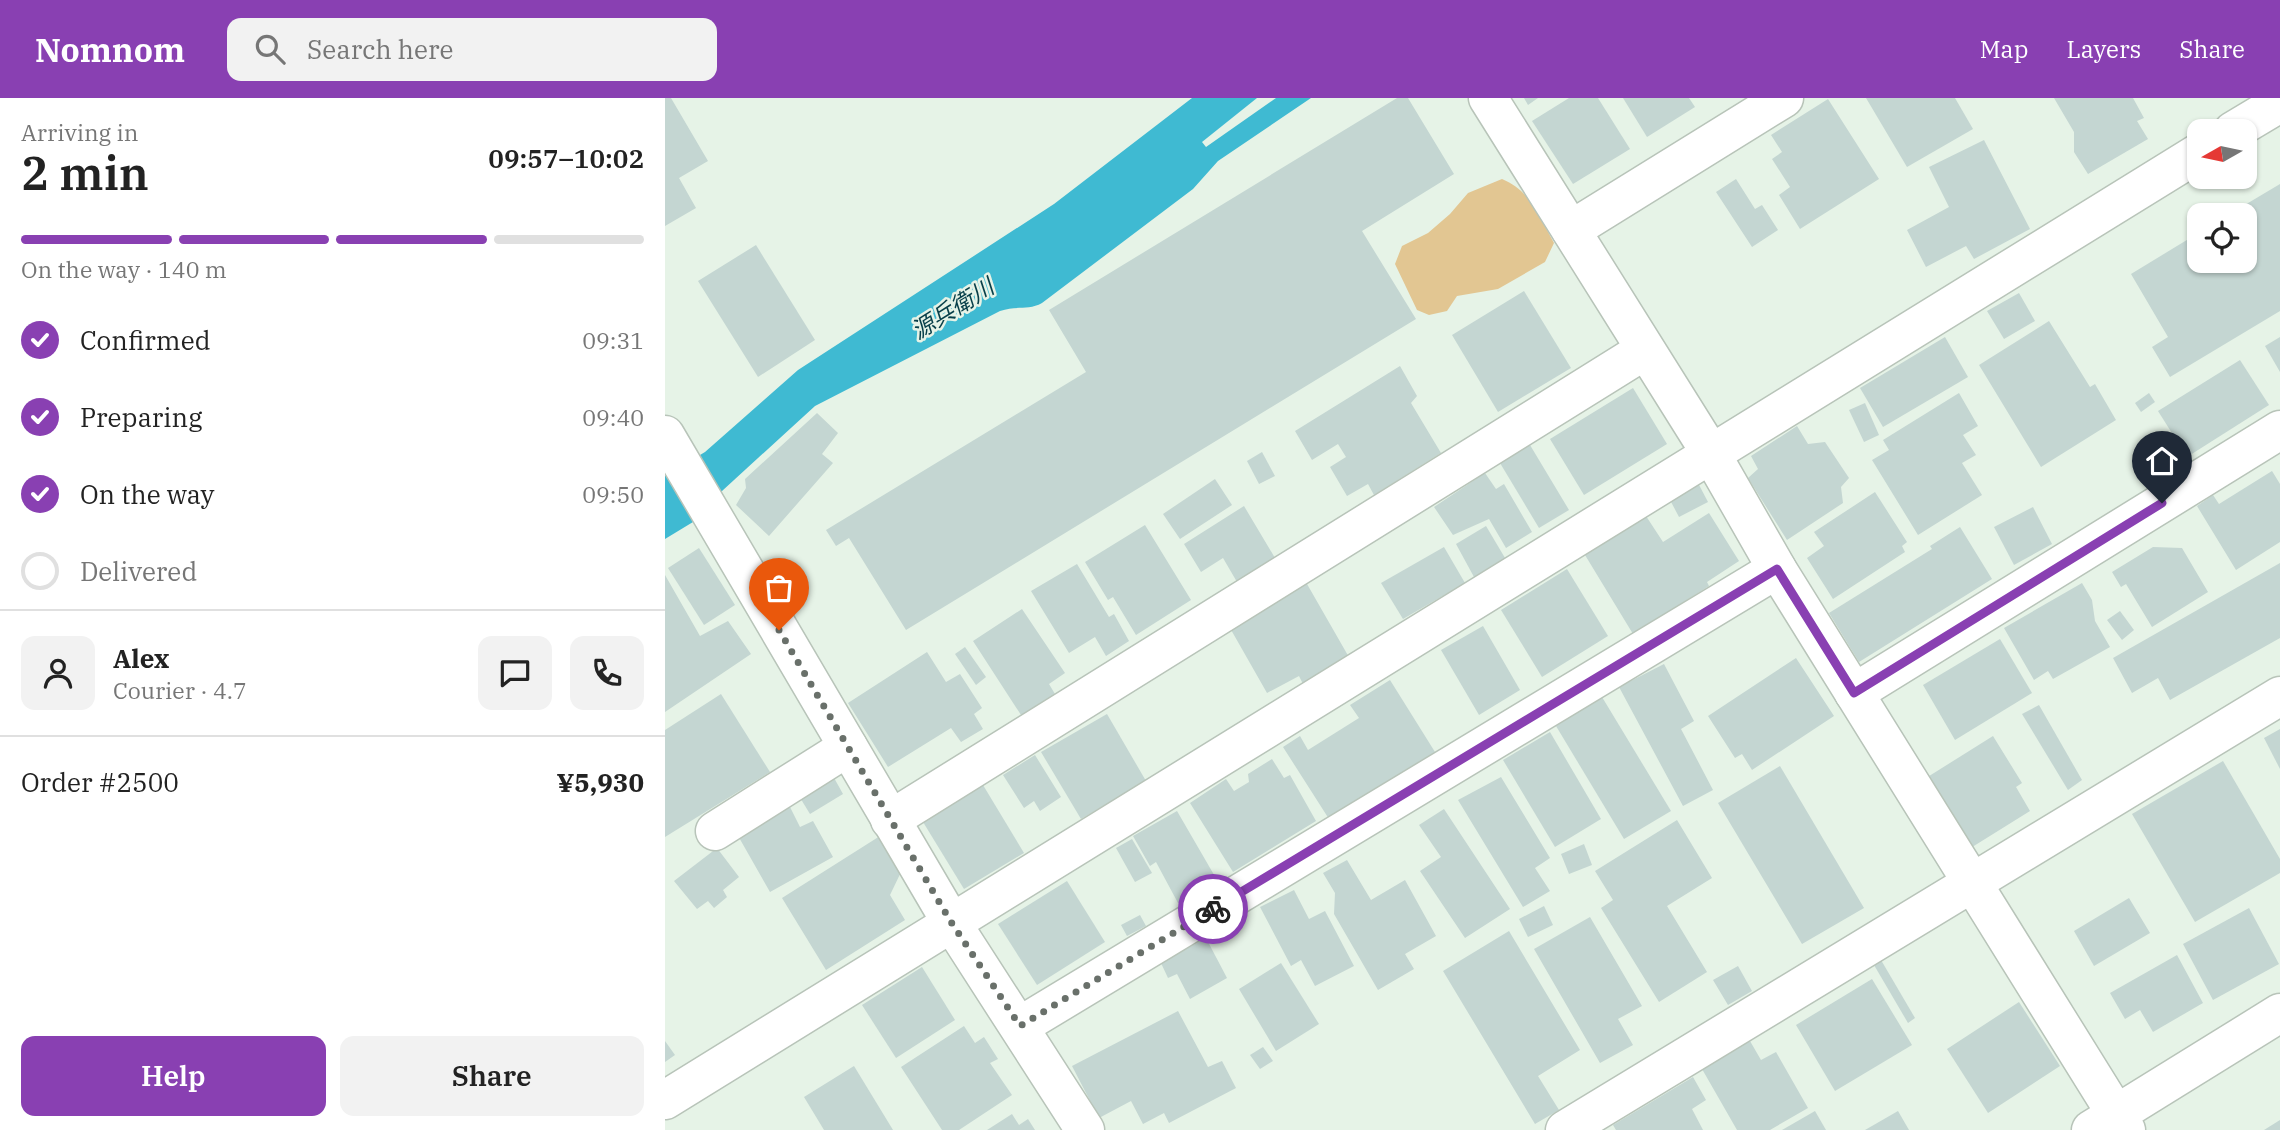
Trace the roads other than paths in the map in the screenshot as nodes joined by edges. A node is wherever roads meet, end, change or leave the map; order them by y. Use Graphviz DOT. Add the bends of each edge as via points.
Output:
graph roads {
  1 [pos="1488,98"];
  2 [pos="1784,98"];
  3 [pos="2280,103"];
  4 [pos="2253,119"];
  5 [pos="2187,160"];
  6 [pos="1571,230"];
  7 [pos="1644,350"];
  8 [pos="2280,430"];
  9 [pos="672,448"];
  10 [pos="1710,452"];
  11 [pos="1777,569"];
  12 [pos="1854,693"];
  13 [pos="2280,696"];
  14 [pos="848,747"];
  15 [pos="890,820"];
  16 [pos="715,831"];
  17 [pos="1972,882"];
  18 [pos="951,922"];
  19 [pos="2280,1013"];
  20 [pos="1020,1026"];
  21 [pos="665,1100"];
  22 [pos="2111,1125"];
  23 [pos="1085,1130"];
  24 [pos="1565,1130"];
  1 -- 6 [label="street"];
  2 -- 6 [label="street"];
  3 -- 4 [label="street"];
  5 -- 10 [label="street"];
  6 -- 7 [label="street"];
  7 -- 10 [label="street"];
  7 -- 15 [label="street"];
  8 -- 12 [label="street"];
  9 -- 14 [label="street"];
  10 -- 11 [label="street"];
  10 -- 18 [label="street"];
  11 -- 12 [label="street"];
  11 -- 20 [label="street"];
  12 -- 17 [label="street"];
  13 -- 17 [label="street"];
  14 -- 15 [label="street"];
  14 -- 16 [label="street"];
  15 -- 18 [label="street"];
  17 -- 22 [label="street"];
  17 -- 24 [label="street"];
  18 -- 20 [label="street"];
  18 -- 21 [label="street"];
  19 -- 22 [label="street"];
  20 -- 23 [label="street"];
}
